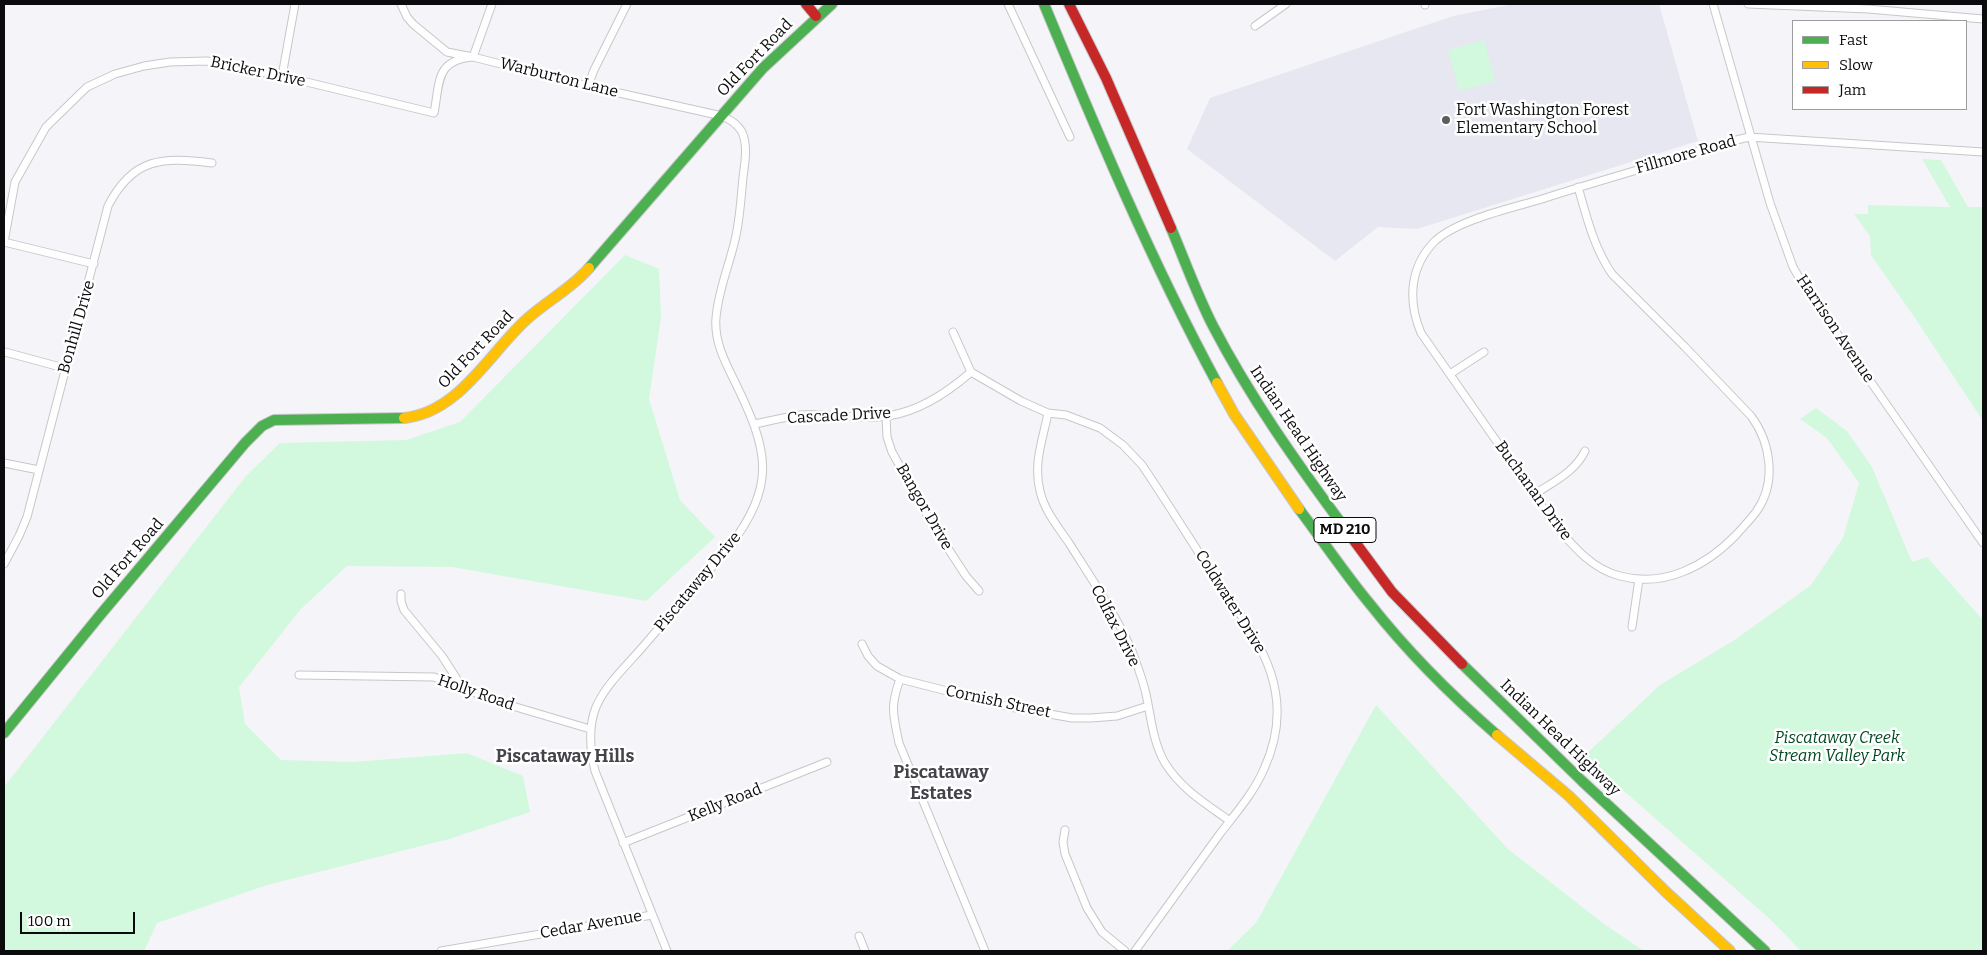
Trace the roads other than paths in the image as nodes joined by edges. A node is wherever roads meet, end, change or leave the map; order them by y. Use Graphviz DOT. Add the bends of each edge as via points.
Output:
graph roads {
  1 [pos="294,4"];
  2 [pos="401,4"];
  3 [pos="492,4"];
  4 [pos="627,4"];
  5 [pos="806,4"];
  6 [pos="832,4"];
  7 [pos="1008,4"];
  8 [pos="1044,4"];
  9 [pos="1069,4"];
  10 [pos="1286,4"];
  11 [pos="1713,4"];
  12 [pos="1748,4"];
  13 [pos="1869,7"];
  14 [pos="816,16"];
  15 [pos="1983,19"];
  16 [pos="1255,26"];
  17 [pos="473,57"];
  18 [pos="282,76"];
  19 [pos="588,86"];
  20 [pos="434,114"];
  21 [pos="722,116"];
  22 [pos="1070,137"];
  23 [pos="1749,137"];
  24 [pos="1983,152"];
  25 [pos="212,163"];
  26 [pos="1578,187"];
  27 [pos="1485,217"];
  28 [pos="94,264"];
  29 [pos="953,332"];
  30 [pos="5,352"];
  31 [pos="1484,352"];
  32 [pos="64,368"];
  33 [pos="971,372"];
  34 [pos="1450,374"];
  35 [pos="1048,413"];
  36 [pos="886,416"];
  37 [pos="755,424"];
  38 [pos="1585,451"];
  39 [pos="4,463"];
  40 [pos="39,470"];
  41 [pos="1535,494"];
  42 [pos="1983,543"];
  43 [pos="4,564"];
  44 [pos="1639,579"];
  45 [pos="979,591"];
  46 [pos="401,594"];
  47 [pos="1632,626"];
  48 [pos="862,644"];
  49 [pos="299,674"];
  50 [pos="900,678"];
  51 [pos="462,687"];
  52 [pos="1148,706"];
  53 [pos="590,729"];
  54 [pos="4,733"];
  55 [pos="827,762"];
  56 [pos="1230,820"];
  57 [pos="1065,830"];
  58 [pos="623,843"];
  59 [pos="652,915"];
  60 [pos="859,936"];
  61 [pos="441,951"];
  62 [pos="667,951"];
  63 [pos="865,951"];
  64 [pos="985,951"];
  65 [pos="1125,951"];
  66 [pos="1135,951"];
  67 [pos="1730,951"];
  68 [pos="1764,951"];
  1 -- 18 [label="street"];
  2 -- 17 [label="street" via="413,24 447,52"];
  3 -- 17 [label="street"];
  4 -- 19 [label="street"];
  5 -- 14 [label="main road"];
  6 -- 14 [label="main road, Old Fort Road"];
  7 -- 22 [label="street"];
  8 -- 67 [label="main road, MD 210" via="1183,320 1234,414 1294,502 1370,606 1413,653 1473,714 1569,796"];
  9 -- 68 [label="main road, Indian Head Highway / MD 210" via="1106,78 1212,324 1282,442 1341,524 1392,592 1440,643"];
  10 -- 16 [label="street"];
  11 -- 23 [label="street, Harrison Avenue"];
  12 -- 13 [label="street"];
  13 -- 15 [label="street"];
  14 -- 21 [label="main road, Old Fort Road" via="763,68"];
  17 -- 19 [label="street, Warburton Lane"];
  17 -- 20 [label="street, Warburton Lane" via="450,62 444,69"];
  18 -- 20 [label="street, Bricker Drive"];
  18 -- 28 [label="street, Bricker Drive" via="207,61 144,66 115,74 87,87 46,127 16,182 4,242"];
  19 -- 21 [label="street, Warburton Lane"];
  21 -- 37 [label="street, Piscataway Drive" via="739,128 745,140 746,154 739,220 719,300 716,328 724,360"];
  21 -- 54 [label="main road, Old Fort Road" via="584,274 528,318 454,397 410,417 274,420 262,426"];
  23 -- 24 [label="street, Fillmore Road"];
  23 -- 26 [label="street, Fillmore Road"];
  23 -- 42 [label="street, Harrison Avenue" via="1793,267"];
  25 -- 28 [label="street, Bonhill Drive" via="167,159 132,174 108,206"];
  26 -- 27 [label="street, Fillmore Road"];
  26 -- 44 [label="street, Buchanan Drive" via="1596,247 1608,268 1750,416 1758,426 1768,455 1769,477 1758,510 1728,543 1692,568 1663,578"];
  27 -- 34 [label="street, Buchanan Drive" via="1458,226 1435,241 1422,257 1413,282 1415,319 1425,340"];
  28 -- 32 [label="street, Bonhill Drive"];
  29 -- 33 [label="street"];
  30 -- 32 [label="street"];
  31 -- 34 [label="street"];
  32 -- 40 [label="street, Bonhill Drive"];
  33 -- 35 [label="street, Coldwater Drive"];
  33 -- 36 [label="street, Cascade Drive" via="935,399"];
  34 -- 41 [label="street, Buchanan Drive"];
  35 -- 52 [label="street, Colfax Drive" via="1037,465 1044,504 1122,632 1135,660"];
  35 -- 56 [label="street, Coldwater Drive" via="1100,428 1123,445 1142,466 1264,654 1275,689 1277,715 1274,738 1256,785"];
  36 -- 37 [label="street, Cascade Drive" via="800,415"];
  36 -- 45 [label="street, Bangor Drive" via="892,452 932,524"];
  37 -- 53 [label="street, Piscataway Drive" via="763,454 763,478 758,501 748,520 728,549 606,691 597,705"];
  38 -- 41 [label="street" via="1570,471"];
  39 -- 40 [label="street"];
  40 -- 43 [label="street, Bonhill Drive" via="27,517"];
  41 -- 44 [label="street, Buchanan Drive" via="1577,551 1619,576"];
  44 -- 47 [label="street"];
  46 -- 51 [label="street" via="404,610"];
  48 -- 50 [label="street, Cornish Street" via="877,666"];
  49 -- 51 [label="street, Holly Road" via="434,677"];
  50 -- 52 [label="street, Cornish Street" via="1072,718 1117,716"];
  50 -- 64 [label="street" via="893,709 899,743"];
  51 -- 53 [label="street, Holly Road" via="499,702"];
  52 -- 56 [label="street, Colfax Drive" via="1157,744 1171,772 1190,792"];
  53 -- 58 [label="street, Piscataway Drive" via="595,771"];
  55 -- 58 [label="street, Kelly Road"];
  56 -- 66 [label="street, Coldwater Drive"];
  57 -- 65 [label="street" via="1065,854 1087,908 1102,932"];
  58 -- 59 [label="street, Piscataway Drive"];
  59 -- 61 [label="street, Cedar Avenue"];
  59 -- 62 [label="street, Piscataway Drive"];
  60 -- 63 [label="street"];
}
